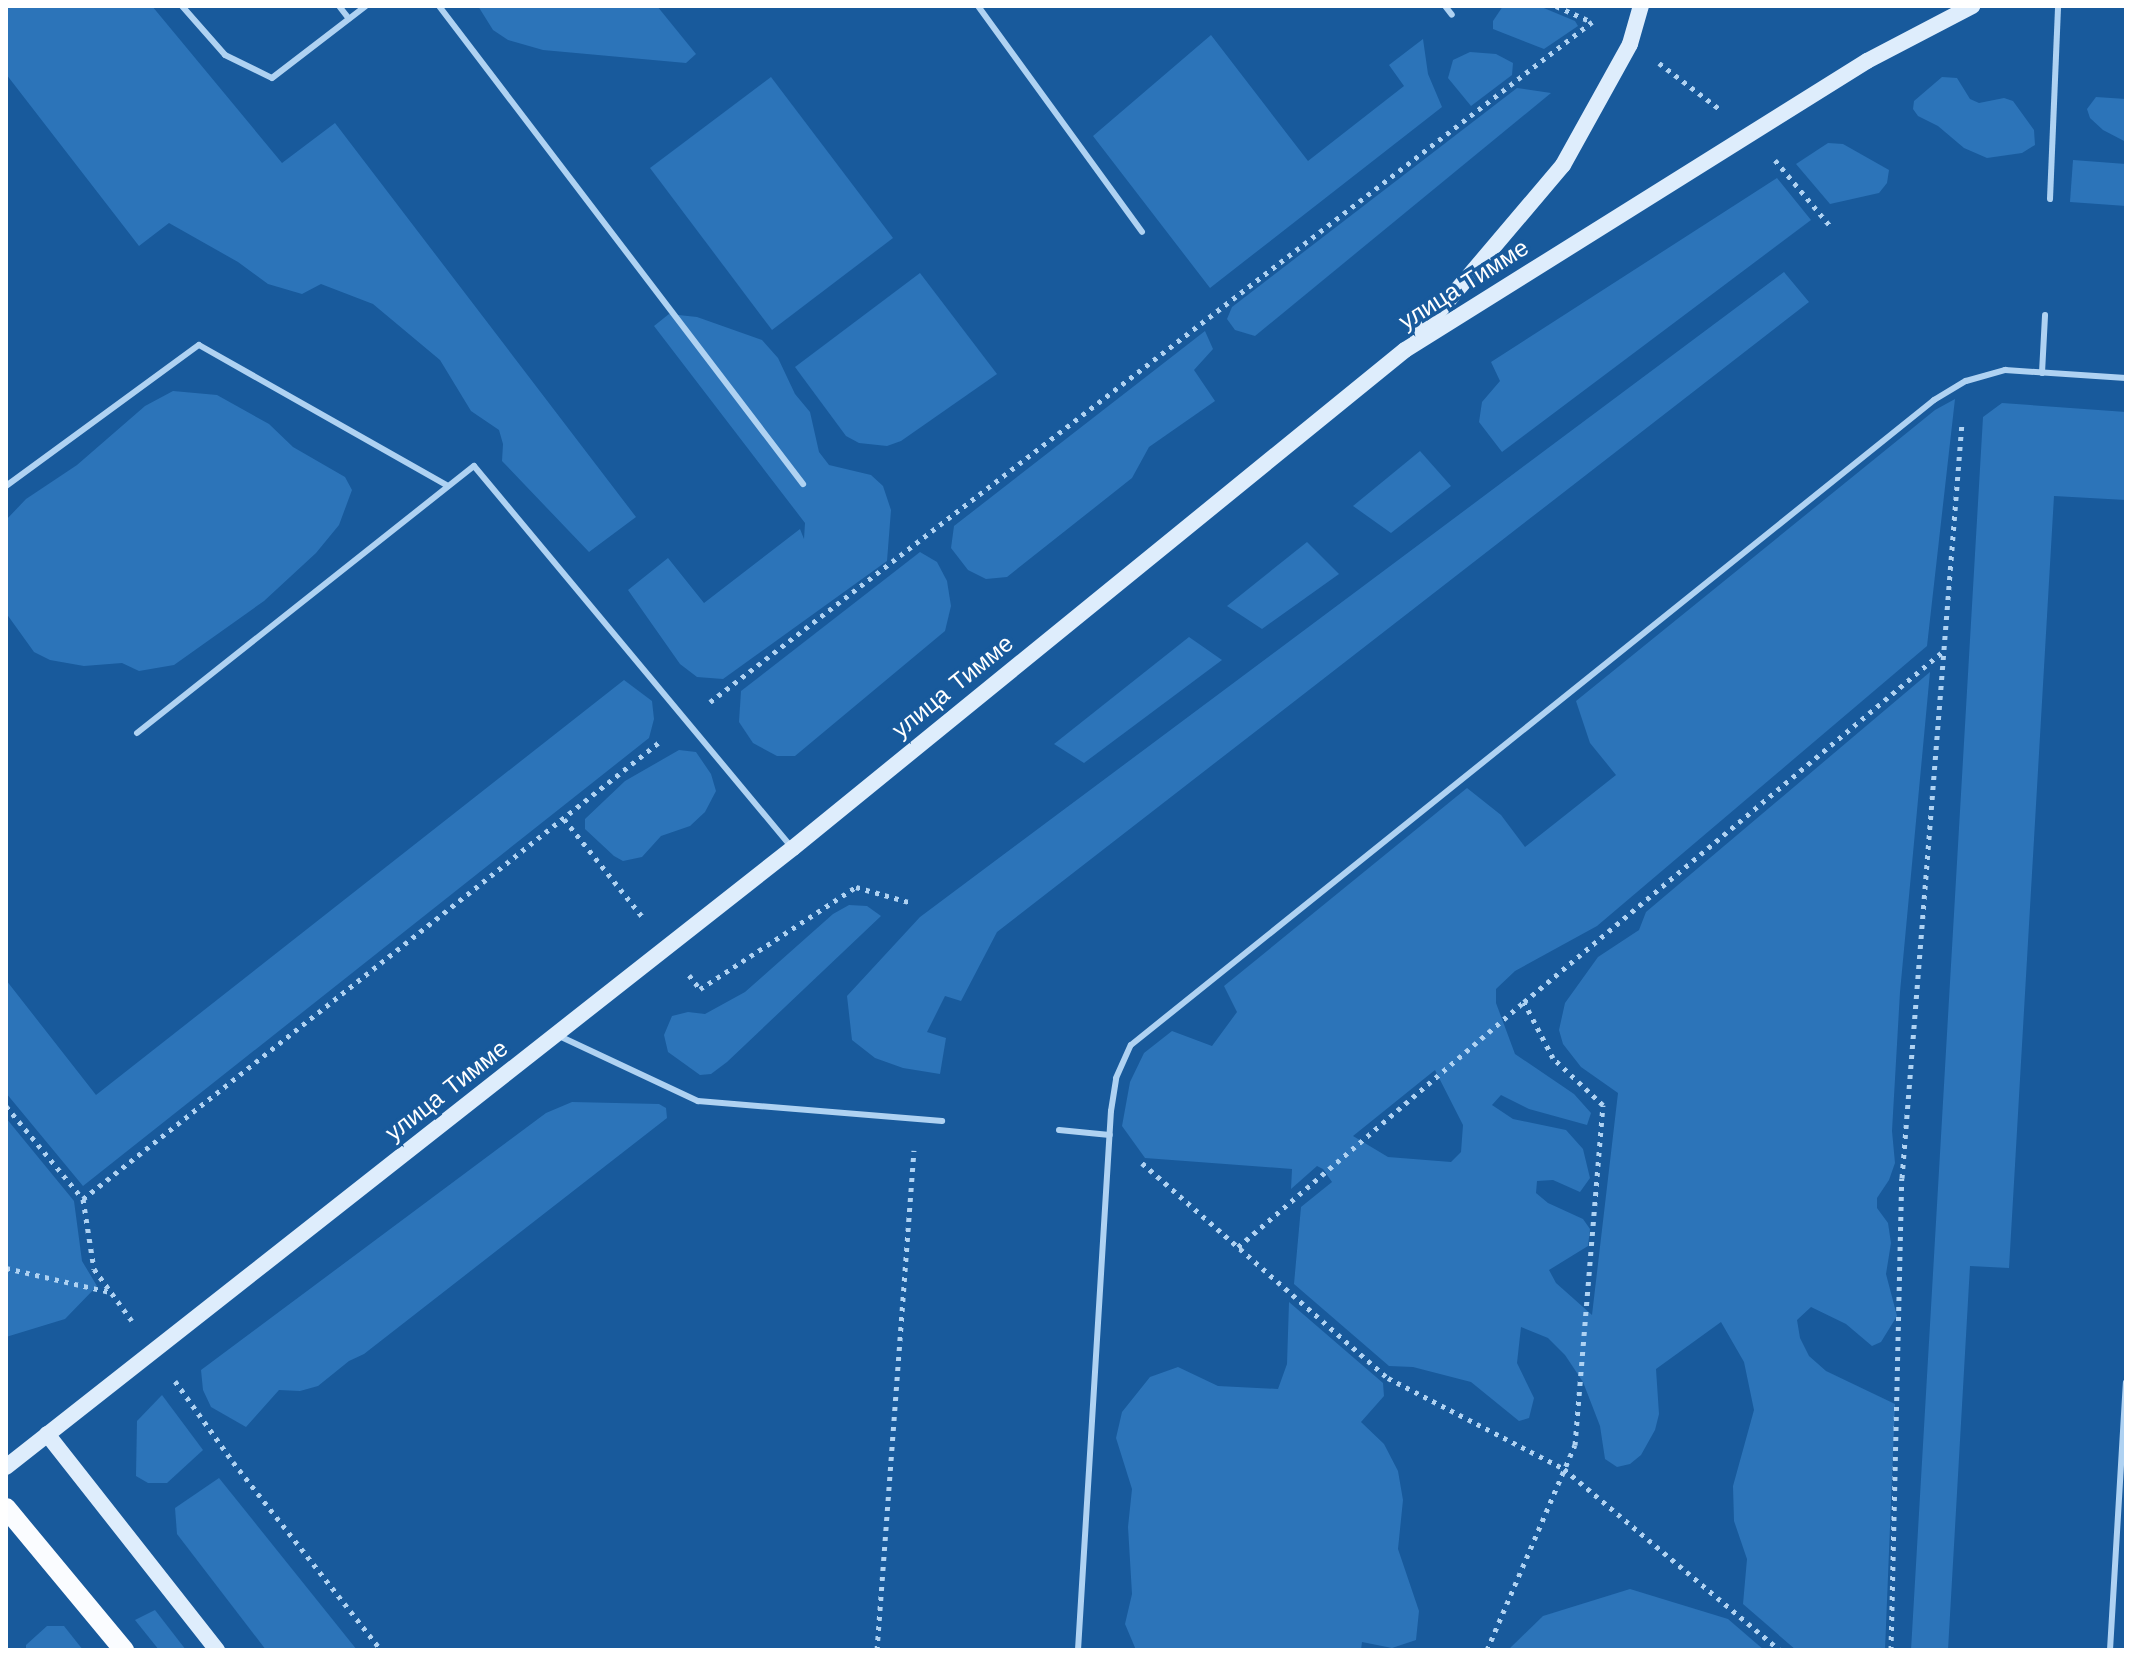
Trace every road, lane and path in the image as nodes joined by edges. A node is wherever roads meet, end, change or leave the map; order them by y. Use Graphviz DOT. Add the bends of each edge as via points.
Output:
graph roads {
  1 [pos="182,6"];
  2 [pos="339,6"];
  3 [pos="366,6"];
  4 [pos="439,6"];
  5 [pos="978,6"];
  6 [pos="1445,6"];
  7 [pos="1556,6"];
  8 [pos="1641,6"];
  9 [pos="1972,6"];
  10 [pos="2058,6"];
  11 [pos="1452,15"];
  12 [pos="349,19"];
  13 [pos="1592,22"];
  14 [pos="1630,44"];
  15 [pos="1752,133"];
  16 [pos="2050,199"];
  17 [pos="1831,227"];
  18 [pos="1142,232"];
  19 [pos="2045,315"];
  20 [pos="1405,350"];
  21 [pos="2042,373"];
  22 [pos="2126,378"];
  23 [pos="1966,381"];
  24 [pos="803,484"];
  25 [pos="6,486"];
  26 [pos="448,486"];
  27 [pos="1941,652"];
  28 [pos="686,721"];
  29 [pos="137,733"];
  30 [pos="793,848"];
  31 [pos="1524,1002"];
  32 [pos="556,1035"];
  33 [pos="6,1106"];
  34 [pos="917,1121"];
  35 [pos="942,1121"];
  36 [pos="1059,1130"];
  37 [pos="1110,1135"];
  38 [pos="83,1199"];
  39 [pos="1238,1247"];
  40 [pos="6,1268"];
  41 [pos="94,1269"];
  42 [pos="111,1292"];
  43 [pos="2126,1382"];
  44 [pos="47,1434"];
  45 [pos="233,1462"];
  46 [pos="6,1467"];
  47 [pos="1564,1469"];
  48 [pos="6,1508"];
  49 [pos="124,1650"];
  50 [pos="217,1650"];
  51 [pos="381,1650"];
  52 [pos="877,1650"];
  53 [pos="1078,1650"];
  54 [pos="1487,1650"];
  55 [pos="1780,1650"];
  56 [pos="1891,1650"];
  57 [pos="2110,1650"];
  1 -- 12 [label="lane" via="225,55 272,78"];
  2 -- 12 [label="lane"];
  3 -- 12 [label="lane"];
  4 -- 24 [label="lane"];
  5 -- 18 [label="lane"];
  6 -- 11 [label="lane"];
  7 -- 13 [label="path"];
  8 -- 14 [label="main road"];
  9 -- 15 [label="main road, улица Тимме" via="1867,61"];
  10 -- 16 [label="lane"];
  13 -- 14 [label="path"];
  13 -- 28 [label="path"];
  14 -- 15 [label="path"];
  14 -- 20 [label="main road" via="1563,165"];
  15 -- 17 [label="path"];
  15 -- 20 [label="main road, улица Тимме"];
  19 -- 21 [label="lane"];
  20 -- 30 [label="main road, улица Тимме"];
  21 -- 22 [label="lane"];
  21 -- 23 [label="lane" via="2005,370"];
  23 -- 27 [label="path"];
  23 -- 37 [label="lane" via="1934,400 1131,1045 1116,1078"];
  25 -- 26 [label="lane" via="199,345"];
  26 -- 28 [label="lane" via="474,466"];
  26 -- 29 [label="lane"];
  27 -- 31 [label="path"];
  27 -- 56 [label="path" via="1902,1178"];
  28 -- 30 [label="lane"];
  28 -- 38 [label="path"];
  30 -- 32 [label="main road, улица Тимме"];
  31 -- 39 [label="path"];
  31 -- 47 [label="path" via="1553,1058 1603,1105 1575,1445"];
  32 -- 34 [label="lane" via="698,1101"];
  32 -- 44 [label="main road, улица Тимме"];
  33 -- 38 [label="path"];
  34 -- 35 [label="lane"];
  34 -- 52 [label="path"];
  36 -- 37 [label="lane"];
  37 -- 39 [label="path"];
  37 -- 53 [label="lane"];
  38 -- 41 [label="path"];
  39 -- 47 [label="path" via="1388,1378"];
  40 -- 42 [label="path"];
  43 -- 57 [label="lane"];
  44 -- 46 [label="main road, улица Тимме"];
  44 -- 50 [label="main road"];
  45 -- 51 [label="path"];
  47 -- 54 [label="path"];
  47 -- 55 [label="path"];
  48 -- 49 [label="main road"];
}
